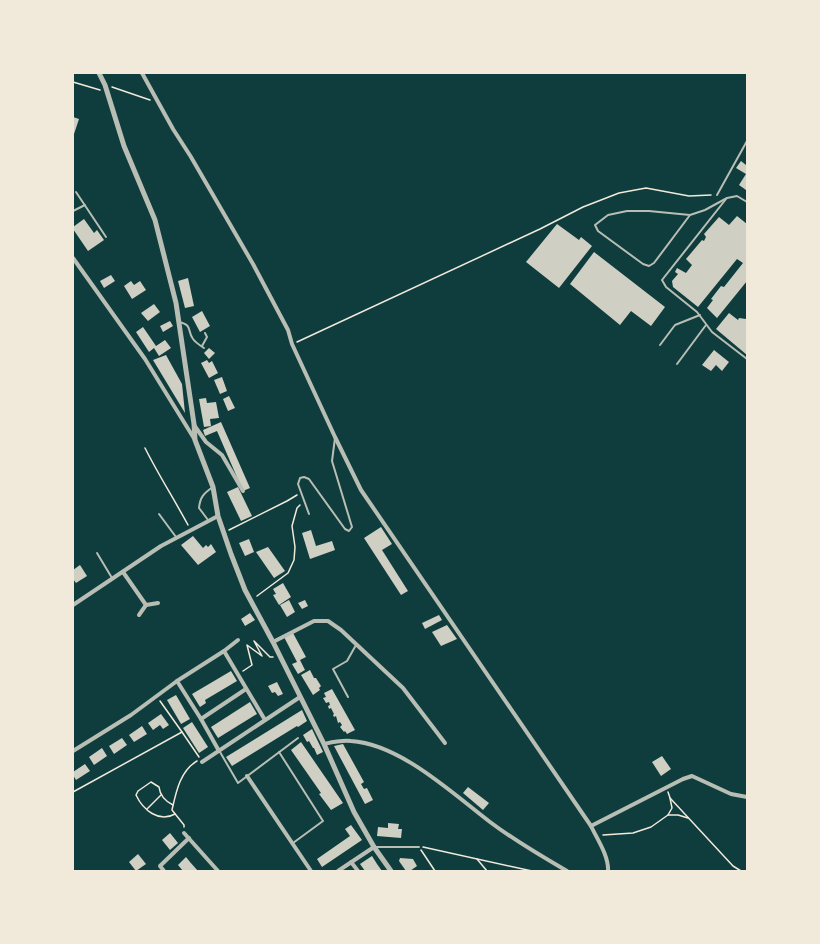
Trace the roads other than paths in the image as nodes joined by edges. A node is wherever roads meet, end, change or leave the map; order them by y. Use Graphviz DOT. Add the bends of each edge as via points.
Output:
graph roads {
  1 [pos="99,73"];
  2 [pos="142,73"];
  3 [pos="747,141"];
  4 [pos="76,192"];
  5 [pos="717,195"];
  6 [pos="727,198"];
  7 [pos="747,202"];
  8 [pos="84,205"];
  9 [pos="73,211"];
  10 [pos="690,215"];
  11 [pos="106,236"];
  12 [pos="73,258"];
  13 [pos="75,262"];
  14 [pos="700,316"];
  15 [pos="179,322"];
  16 [pos="706,325"];
  17 [pos="205,333"];
  18 [pos="660,344"];
  19 [pos="747,359"];
  20 [pos="677,364"];
  21 [pos="194,424"];
  22 [pos="335,437"];
  23 [pos="195,440"];
  24 [pos="213,487"];
  25 [pos="243,491"];
  26 [pos="159,514"];
  27 [pos="309,514"];
  28 [pos="218,516"];
  29 [pos="208,521"];
  30 [pos="176,538"];
  31 [pos="98,553"];
  32 [pos="123,572"];
  33 [pos="112,579"];
  34 [pos="158,603"];
  35 [pos="73,605"];
  36 [pos="146,605"];
  37 [pos="139,614"];
  38 [pos="238,640"];
  39 [pos="273,642"];
  40 [pos="357,644"];
  41 [pos="224,651"];
  42 [pos="177,680"];
  43 [pos="246,689"];
  44 [pos="300,697"];
  45 [pos="348,697"];
  46 [pos="202,719"];
  47 [pos="265,720"];
  48 [pos="298,738"];
  49 [pos="445,743"];
  50 [pos="324,744"];
  51 [pos="73,751"];
  52 [pos="219,751"];
  53 [pos="279,752"];
  54 [pos="202,762"];
  55 [pos="247,776"];
  56 [pos="747,797"];
  57 [pos="591,826"];
  58 [pos="184,833"];
  59 [pos="190,838"];
  60 [pos="292,844"];
  61 [pos="374,846"];
  62 [pos="419,847"];
  63 [pos="351,862"];
  64 [pos="164,871"];
  65 [pos="218,871"];
  66 [pos="311,871"];
  67 [pos="338,871"];
  68 [pos="358,871"];
  69 [pos="391,871"];
  70 [pos="567,871"];
  71 [pos="608,871"];
  1 -- 15 [label="street" via="124,146 155,220"];
  2 -- 22 [label="street" via="253,264 288,330"];
  3 -- 5 [label="lane"];
  4 -- 8 [label="lane"];
  6 -- 7 [label="lane" via="738,196"];
  6 -- 10 [label="lane"];
  6 -- 14 [label="lane" via="662,280 666,287"];
  8 -- 9 [label="lane"];
  8 -- 11 [label="lane"];
  10 -- 10 [label="lane" via="627,211 608,215 595,225 598,231 649,266 654,264"];
  12 -- 13 [label="street"];
  13 -- 23 [label="street" via="145,359"];
  14 -- 16 [label="lane"];
  14 -- 18 [label="lane" via="675,325"];
  15 -- 17 [label="lane" via="188,326 194,341 203,347 207,337"];
  15 -- 21 [label="street"];
  16 -- 19 [label="lane"];
  16 -- 20 [label="lane"];
  21 -- 23 [label="street"];
  21 -- 25 [label="street" via="206,442 222,455"];
  22 -- 27 [label="lane" via="332,461 352,527 349,531 345,529 309,479 304,477 300,478 298,484"];
  22 -- 57 [label="street" via="361,490"];
  23 -- 24 [label="street"];
  24 -- 28 [label="street"];
  24 -- 29 [label="lane" via="199,502 199,508"];
  26 -- 30 [label="lane"];
  28 -- 29 [label="street"];
  28 -- 39 [label="street" via="245,590"];
  29 -- 30 [label="street"];
  30 -- 32 [label="street"];
  31 -- 33 [label="lane"];
  32 -- 33 [label="street"];
  32 -- 36 [label="street"];
  33 -- 35 [label="street"];
  34 -- 36 [label="street"];
  36 -- 37 [label="street"];
  38 -- 41 [label="street"];
  39 -- 40 [label="street" via="314,621 328,621"];
  39 -- 44 [label="street"];
  40 -- 45 [label="lane" via="347,660 333,669"];
  40 -- 49 [label="street" via="403,688"];
  41 -- 42 [label="street"];
  41 -- 43 [label="street"];
  42 -- 46 [label="street"];
  42 -- 51 [label="street" via="131,715"];
  43 -- 46 [label="street"];
  43 -- 47 [label="street"];
  44 -- 47 [label="street"];
  44 -- 50 [label="street"];
  46 -- 52 [label="street"];
  47 -- 52 [label="street"];
  48 -- 53 [label="lane"];
  50 -- 61 [label="street" via="354,812"];
  50 -- 70 [label="street" via="353,741 380,747 414,764 492,824"];
  52 -- 54 [label="street"];
  52 -- 55 [label="lane" via="238,783"];
  53 -- 55 [label="lane"];
  53 -- 60 [label="lane" via="323,821"];
  55 -- 60 [label="street"];
  56 -- 57 [label="street" via="731,794 692,776"];
  57 -- 71 [label="street" via="608,865"];
  58 -- 59 [label="street"];
  59 -- 64 [label="street" via="160,866"];
  59 -- 65 [label="street"];
  60 -- 66 [label="street"];
  61 -- 62 [label="lane"];
  61 -- 63 [label="street"];
  61 -- 69 [label="street"];
  63 -- 67 [label="street"];
  63 -- 68 [label="street"];
}
